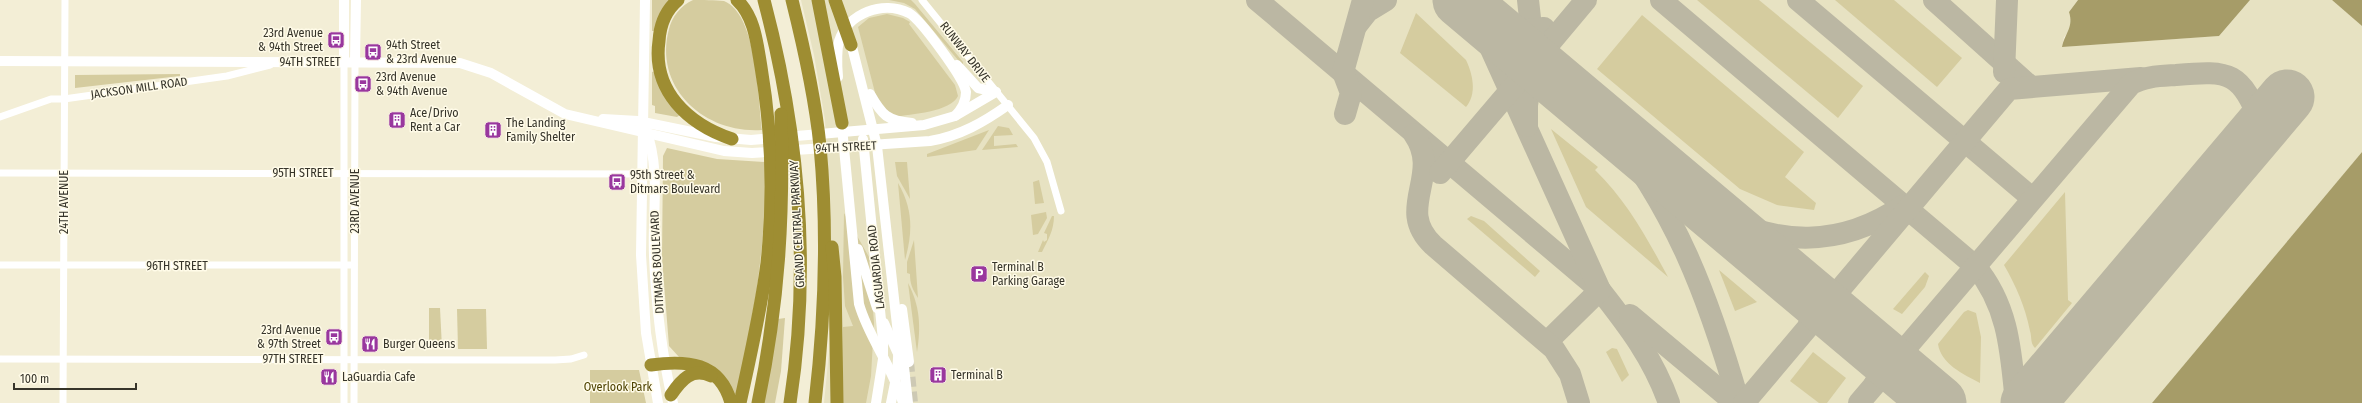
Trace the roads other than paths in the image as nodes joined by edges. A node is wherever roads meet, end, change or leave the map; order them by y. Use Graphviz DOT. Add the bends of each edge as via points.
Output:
graph roads {
  1 [pos="65,0"];
  2 [pos="344,0"];
  3 [pos="356,0"];
  4 [pos="645,0"];
  5 [pos="678,0"];
  6 [pos="737,0"];
  7 [pos="764,0"];
  8 [pos="792,0"];
  9 [pos="818,0"];
  10 [pos="835,0"];
  11 [pos="842,0"];
  12 [pos="922,0"];
  13 [pos="933,40"];
  14 [pos="851,45"];
  15 [pos="778,56"];
  16 [pos="0,61"];
  17 [pos="64,61"];
  18 [pos="280,62"];
  19 [pos="344,62"];
  20 [pos="355,62"];
  21 [pos="861,77"];
  22 [pos="996,92"];
  23 [pos="64,99"];
  24 [pos="1008,104"];
  25 [pos="815,110"];
  26 [pos="955,116"];
  27 [pos="0,117"];
  28 [pos="583,119"];
  29 [pos="644,122"];
  30 [pos="934,123"];
  31 [pos="845,127"];
  32 [pos="874,130"];
  33 [pos="862,131"];
  34 [pos="645,134"];
  35 [pos="732,139"];
  36 [pos="864,146"];
  37 [pos="877,146"];
  38 [pos="0,173"];
  39 [pos="64,173"];
  40 [pos="344,173"];
  41 [pos="355,173"];
  42 [pos="641,174"];
  43 [pos="654,174"];
  44 [pos="1060,211"];
  45 [pos="851,212"];
  46 [pos="0,265"];
  47 [pos="354,265"];
  48 [pos="64,266"];
  49 [pos="344,266"];
  50 [pos="892,283"];
  51 [pos="584,354"];
  52 [pos="0,359"];
  53 [pos="63,359"];
  54 [pos="344,359"];
  55 [pos="354,359"];
  56 [pos="909,362"];
  57 [pos="664,363"];
  58 [pos="650,365"];
  59 [pos="720,381"];
  60 [pos="672,399"];
  61 [pos="63,403"];
  62 [pos="344,403"];
  63 [pos="354,403"];
  64 [pos="658,403"];
  65 [pos="731,403"];
  66 [pos="740,403"];
  67 [pos="758,403"];
  68 [pos="790,403"];
  69 [pos="815,403"];
  70 [pos="837,403"];
  71 [pos="876,403"];
  72 [pos="891,403"];
  73 [pos="903,403"];
  74 [pos="908,403"];
  1 -- 17 [label="street, 24TH AVENUE"];
  2 -- 19 [label="main road, 23RD AVENUE"];
  3 -- 20 [label="main road, 23RD AVENUE"];
  4 -- 29 [label="main road, DITMARS BOULEVARD"];
  5 -- 35 [label="highway" via="667,12 659,39 658,62 664,83 675,103 685,114 706,128"];
  6 -- 66 [label="highway" via="748,14 755,34 766,96 771,171 770,227 765,276"];
  7 -- 15 [label="highway, GRAND CENTRAL PARKWAY"];
  8 -- 25 [label="highway, GRAND CENTRAL PARKWAY"];
  9 -- 31 [label="highway"];
  10 -- 14 [label="highway"];
  11 -- 14 [label="main road"];
  12 -- 22 [label="street, RUNWAY DRIVE"];
  13 -- 22 [label="main road" via="978,88"];
  13 -- 26 [label="main road" via="965,87 965,99"];
  13 -- 31 [label="main road" via="917,19 904,10 884,6 866,11 848,24 838,47"];
  14 -- 21 [label="main road"];
  15 -- 67 [label="highway" via="782,165 780,252 774,313"];
  15 -- 68 [label="highway, GRAND CENTRAL PARKWAY" via="796,162 800,226 800,313"];
  16 -- 17 [label="main road, 94TH STREET"];
  17 -- 18 [label="main road, 94TH STREET"];
  17 -- 23 [label="street, 24TH AVENUE"];
  18 -- 19 [label="main road, 94TH STREET"];
  18 -- 23 [label="street, JACKSON MILL ROAD" via="227,76"];
  19 -- 20 [label="main road, 94TH STREET"];
  19 -- 40 [label="street, 23RD AVENUE"];
  20 -- 28 [label="main road, 94TH STREET" via="470,65 491,73 554,109"];
  20 -- 41 [label="street, 23RD AVENUE"];
  21 -- 30 [label="main road" via="876,107 886,117 906,123"];
  21 -- 32 [label="main road, LAGUARDIA ROAD"];
  22 -- 24 [label="street, RUNWAY DRIVE"];
  22 -- 26 [label="main road, 94TH STREET"];
  23 -- 27 [label="street, JACKSON MILL ROAD" via="51,99"];
  23 -- 39 [label="street, 24TH AVENUE"];
  24 -- 37 [label="main road, 94TH STREET" via="974,126 948,137"];
  24 -- 44 [label="street, RUNWAY DRIVE" via="1025,124 1041,150"];
  25 -- 69 [label="highway, GRAND CENTRAL PARKWAY" via="823,181 825,274 822,339"];
  25 -- 70 [label="highway" via="835,272"];
  26 -- 30 [label="main road, 94TH STREET"];
  28 -- 29 [label="main road, 94TH STREET"];
  28 -- 34 [label="main road, 94TH STREET"];
  29 -- 34 [label="main road, DITMARS BOULEVARD"];
  29 -- 35 [label="main road, 94TH STREET"];
  30 -- 32 [label="main road, 94TH STREET"];
  31 -- 33 [label="main road, 94TH STREET"];
  31 -- 35 [label="main road, 94TH STREET" via="751,140"];
  31 -- 45 [label="main road"];
  32 -- 33 [label="main road, 94TH STREET"];
  32 -- 37 [label="main road, LAGUARDIA ROAD"];
  33 -- 36 [label="main road, LAGUARDIA ROAD"];
  34 -- 36 [label="main road, 94TH STREET" via="724,151 752,153"];
  34 -- 42 [label="main road, DITMARS BOULEVARD"];
  34 -- 43 [label="main road, DITMARS BOULEVARD" via="654,148"];
  36 -- 37 [label="main road, 94TH STREET"];
  36 -- 71 [label="main road, LAGUARDIA ROAD" via="883,340"];
  37 -- 50 [label="main road, LAGUARDIA ROAD"];
  38 -- 39 [label="street, 95TH STREET"];
  39 -- 40 [label="street, 95TH STREET"];
  39 -- 48 [label="street, 24TH AVENUE"];
  40 -- 41 [label="street, 95TH STREET"];
  40 -- 49 [label="street, 23RD AVENUE"];
  41 -- 42 [label="street, 95TH STREET"];
  41 -- 47 [label="street, 23RD AVENUE"];
  42 -- 43 [label="street, 95TH STREET"];
  42 -- 58 [label="main road, DITMARS BOULEVARD" via="642,267"];
  43 -- 57 [label="main road, DITMARS BOULEVARD" via="654,256"];
  45 -- 73 [label="main road" via="859,304 868,328 892,372"];
  45 -- 74 [label="main road" via="862,266 904,367"];
  46 -- 48 [label="street, 96TH STREET"];
  47 -- 49 [label="street, 96TH STREET"];
  47 -- 55 [label="street, 23RD AVENUE"];
  48 -- 49 [label="street, 96TH STREET"];
  48 -- 53 [label="street, 24TH AVENUE"];
  49 -- 54 [label="street, 23RD AVENUE"];
  50 -- 56 [label="main road" via="902,308"];
  50 -- 72 [label="main road, LAGUARDIA ROAD" via="899,352"];
  51 -- 55 [label="street, 97TH STREET" via="571,359"];
  52 -- 53 [label="street, 97TH STREET"];
  53 -- 54 [label="street, 97TH STREET"];
  53 -- 61 [label="street, 24TH AVENUE"];
  54 -- 55 [label="street, 97TH STREET"];
  54 -- 62 [label="street, 23RD AVENUE"];
  55 -- 63 [label="street, 23RD AVENUE"];
  57 -- 58 [label="highway"];
  57 -- 59 [label="highway" via="703,367"];
  57 -- 60 [label="main road, DITMARS BOULEVARD"];
  58 -- 64 [label="main road, DITMARS BOULEVARD"];
  59 -- 60 [label="highway" via="706,374 691,374 684,378"];
  59 -- 65 [label="highway"];
}
